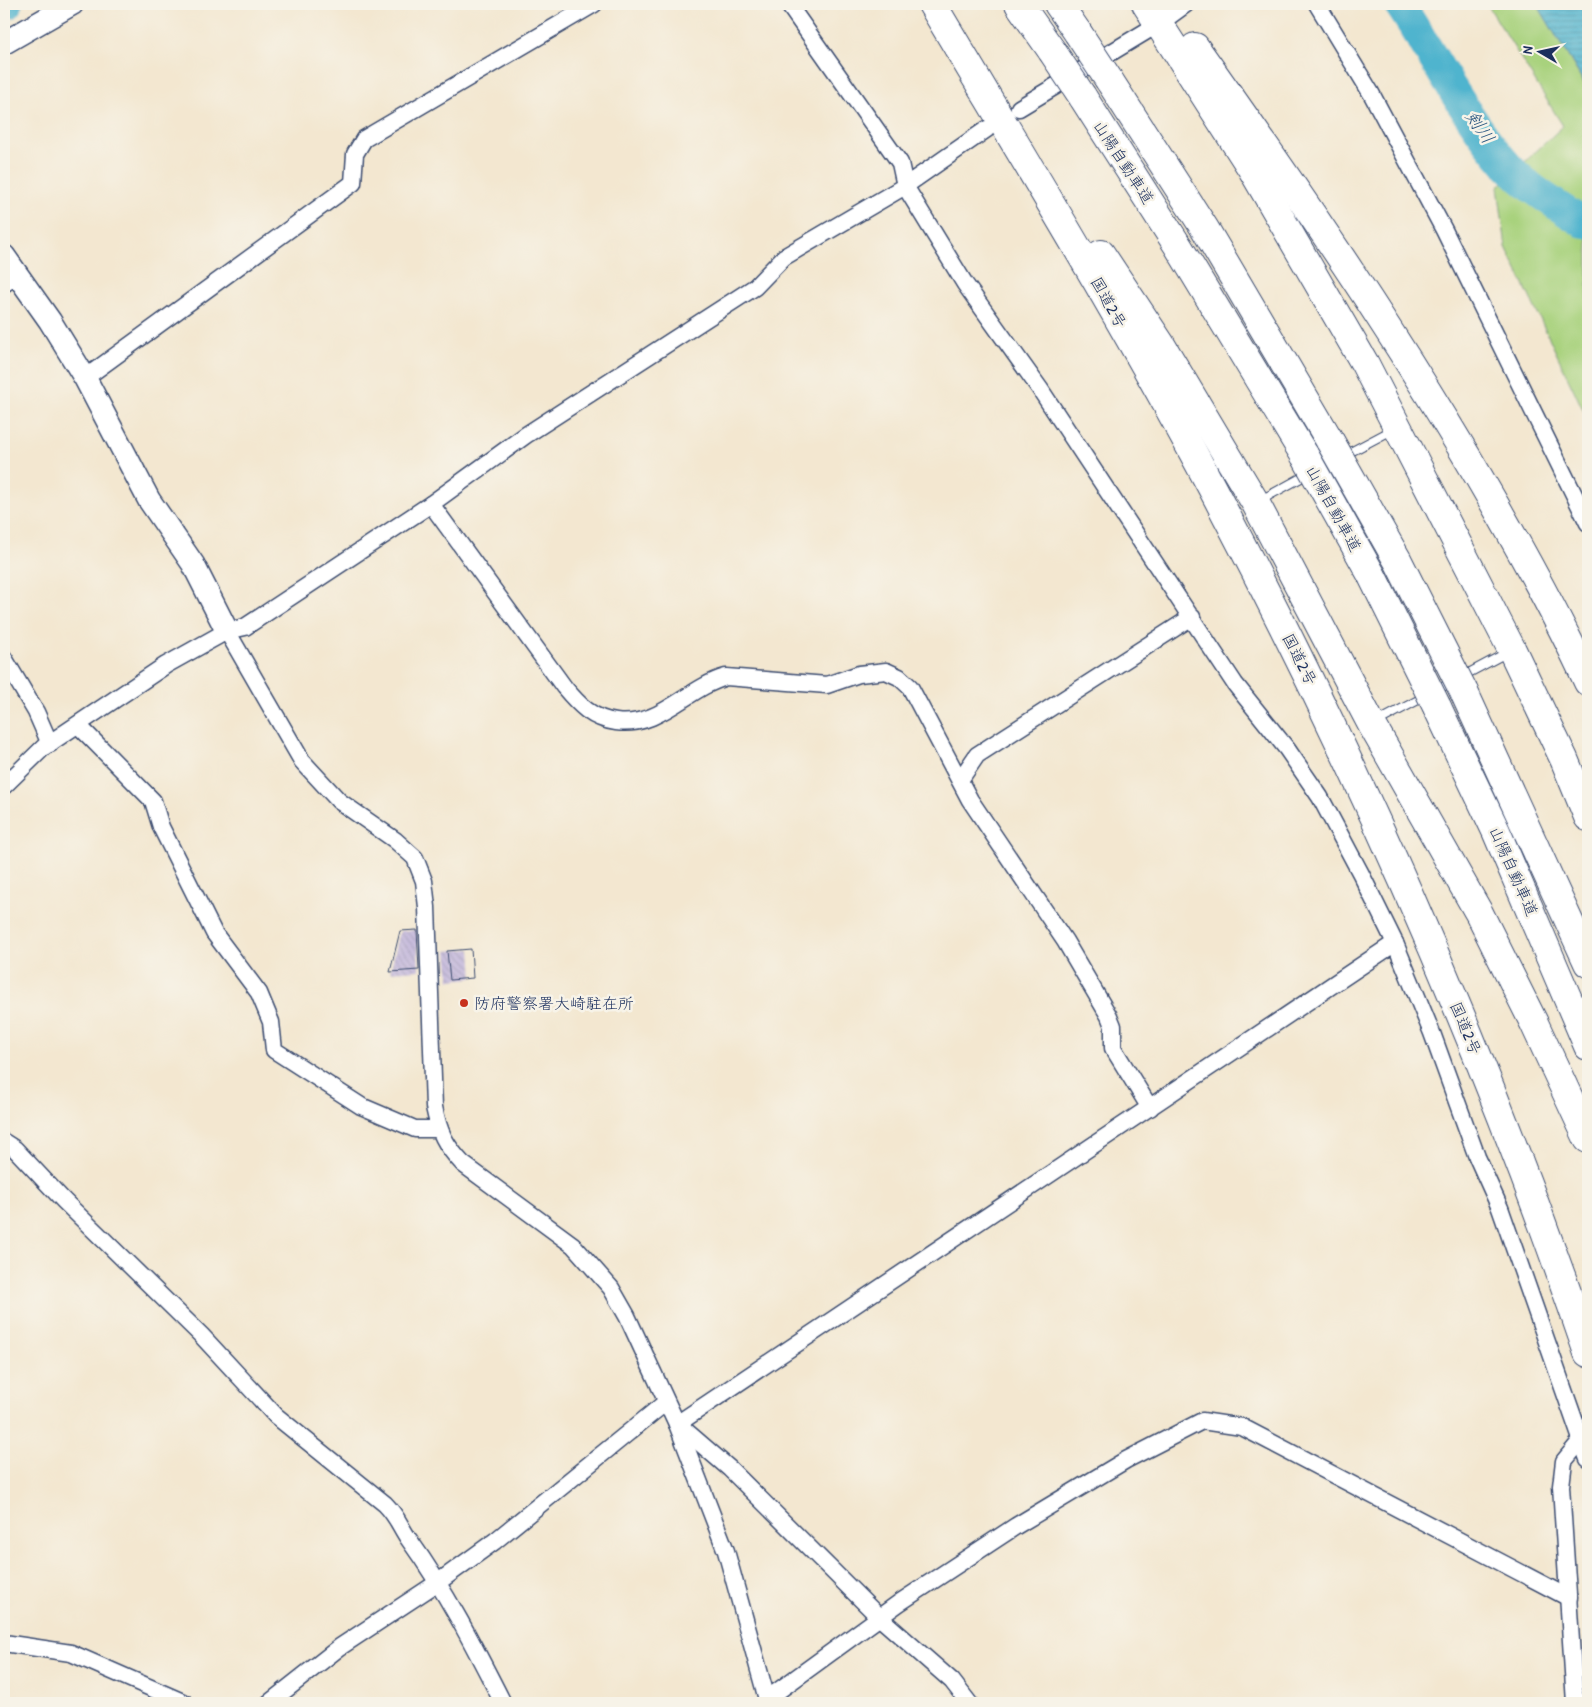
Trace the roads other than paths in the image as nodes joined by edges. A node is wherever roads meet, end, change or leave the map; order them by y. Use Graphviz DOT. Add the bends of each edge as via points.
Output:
graph roads {
  1 [pos="72,4"];
  2 [pos="594,4"];
  3 [pos="788,4"];
  4 [pos="933,4"];
  5 [pos="1019,4"];
  6 [pos="1058,4"];
  7 [pos="1316,4"];
  8 [pos="1165,10"];
  9 [pos="4,44"];
  10 [pos="1019,108"];
  11 [pos="987,129"];
  12 [pos="905,186"];
  13 [pos="4,256"];
  14 [pos="11,279"];
  15 [pos="85,378"];
  16 [pos="1398,427"];
  17 [pos="1322,457"];
  18 [pos="1255,502"];
  19 [pos="432,504"];
  20 [pos="1588,524"];
  21 [pos="1192,617"];
  22 [pos="227,631"];
  23 [pos="1512,650"];
  24 [pos="4,658"];
  25 [pos="1588,682"];
  26 [pos="1372,725"];
  27 [pos="79,726"];
  28 [pos="50,744"];
  29 [pos="960,780"];
  30 [pos="4,786"];
  31 [pos="1588,817"];
  32 [pos="1395,943"];
  33 [pos="1588,963"];
  34 [pos="1588,1046"];
  35 [pos="1150,1108"];
  36 [pos="438,1129"];
  37 [pos="1588,1139"];
  38 [pos="4,1142"];
  39 [pos="1588,1353"];
  40 [pos="666,1402"];
  41 [pos="677,1424"];
  42 [pos="1582,1439"];
  43 [pos="1588,1459"];
  44 [pos="437,1583"];
  45 [pos="1569,1598"];
  46 [pos="879,1617"];
  47 [pos="4,1643"];
  48 [pos="1581,1669"];
  49 [pos="768,1701"];
  50 [pos="184,1703"];
  51 [pos="269,1703"];
  52 [pos="503,1703"];
  53 [pos="969,1703"];
  54 [pos="1575,1703"];
  1 -- 9 [label="street"];
  2 -- 15 [label="street" via="364,139 355,154 354,183"];
  3 -- 12 [label="street" via="900,163"];
  4 -- 18 [label="highway" via="983,62 1104,259 1160,343"];
  4 -- 39 [label="highway, 国道2号" via="1103,291 1211,485 1321,699 1410,894 1497,1102"];
  5 -- 17 [label="highway, 山陽自動車道, bridge"];
  6 -- 17 [label="highway, 山陽自動車道, bridge" via="1205,229"];
  7 -- 20 [label="street" via="1371,93 1440,222"];
  8 -- 10 [label="street"];
  8 -- 16 [label="highway"];
  8 -- 25 [label="highway" via="1296,190 1405,355 1526,560"];
  11 -- 12 [label="street"];
  12 -- 19 [label="street" via="784,257 755,287 526,434"];
  12 -- 21 [label="street" via="965,284 1040,389"];
  13 -- 14 [label="street"];
  14 -- 15 [label="street"];
  15 -- 22 [label="street" via="149,500 193,564"];
  16 -- 17 [label="lane"];
  16 -- 23 [label="highway"];
  17 -- 18 [label="lane"];
  17 -- 33 [label="highway, 山陽自動車道, bridge" via="1398,561 1464,692"];
  17 -- 34 [label="highway, 山陽自動車道, bridge" via="1371,574 1496,831"];
  18 -- 26 [label="highway"];
  19 -- 22 [label="street" via="245,627"];
  19 -- 29 [label="street" via="564,686 584,710 596,718 626,724 640,722 712,681 726,677 826,685 859,674 886,671 899,677 910,688"];
  21 -- 29 [label="street" via="977,755"];
  21 -- 32 [label="street" via="1236,684 1320,797"];
  22 -- 27 [label="street" via="166,665"];
  22 -- 36 [label="street" via="285,735 319,783 415,858 424,881 427,907 434,1107"];
  23 -- 26 [label="lane"];
  23 -- 31 [label="highway"];
  24 -- 28 [label="street" via="40,720"];
  26 -- 37 [label="highway" via="1478,913"];
  27 -- 28 [label="street"];
  27 -- 36 [label="street" via="153,801 161,827 214,934 258,993 271,1022 274,1050 361,1106 415,1129"];
  28 -- 30 [label="street"];
  29 -- 35 [label="street" via="970,800 1065,941 1109,1016 1113,1026 1113,1048"];
  32 -- 35 [label="street"];
  32 -- 42 [label="street" via="1500,1208"];
  35 -- 41 [label="street"];
  36 -- 40 [label="street" via="449,1149 463,1164 532,1213 590,1262 627,1316"];
  38 -- 44 [label="street" via="15,1149 201,1335 276,1416 397,1516"];
  40 -- 41 [label="street"];
  40 -- 44 [label="street" via="496,1541"];
  41 -- 46 [label="street" via="730,1469"];
  41 -- 49 [label="street" via="726,1551"];
  42 -- 43 [label="street"];
  42 -- 45 [label="street" via="1564,1462 1561,1486"];
  44 -- 51 [label="street" via="340,1647"];
  44 -- 52 [label="street"];
  45 -- 46 [label="street" via="1242,1427 1202,1421 1126,1460 1016,1526"];
  45 -- 48 [label="street"];
  46 -- 49 [label="street"];
  46 -- 53 [label="street" via="952,1681"];
  47 -- 50 [label="street" via="71,1653"];
  48 -- 54 [label="street"];
}
